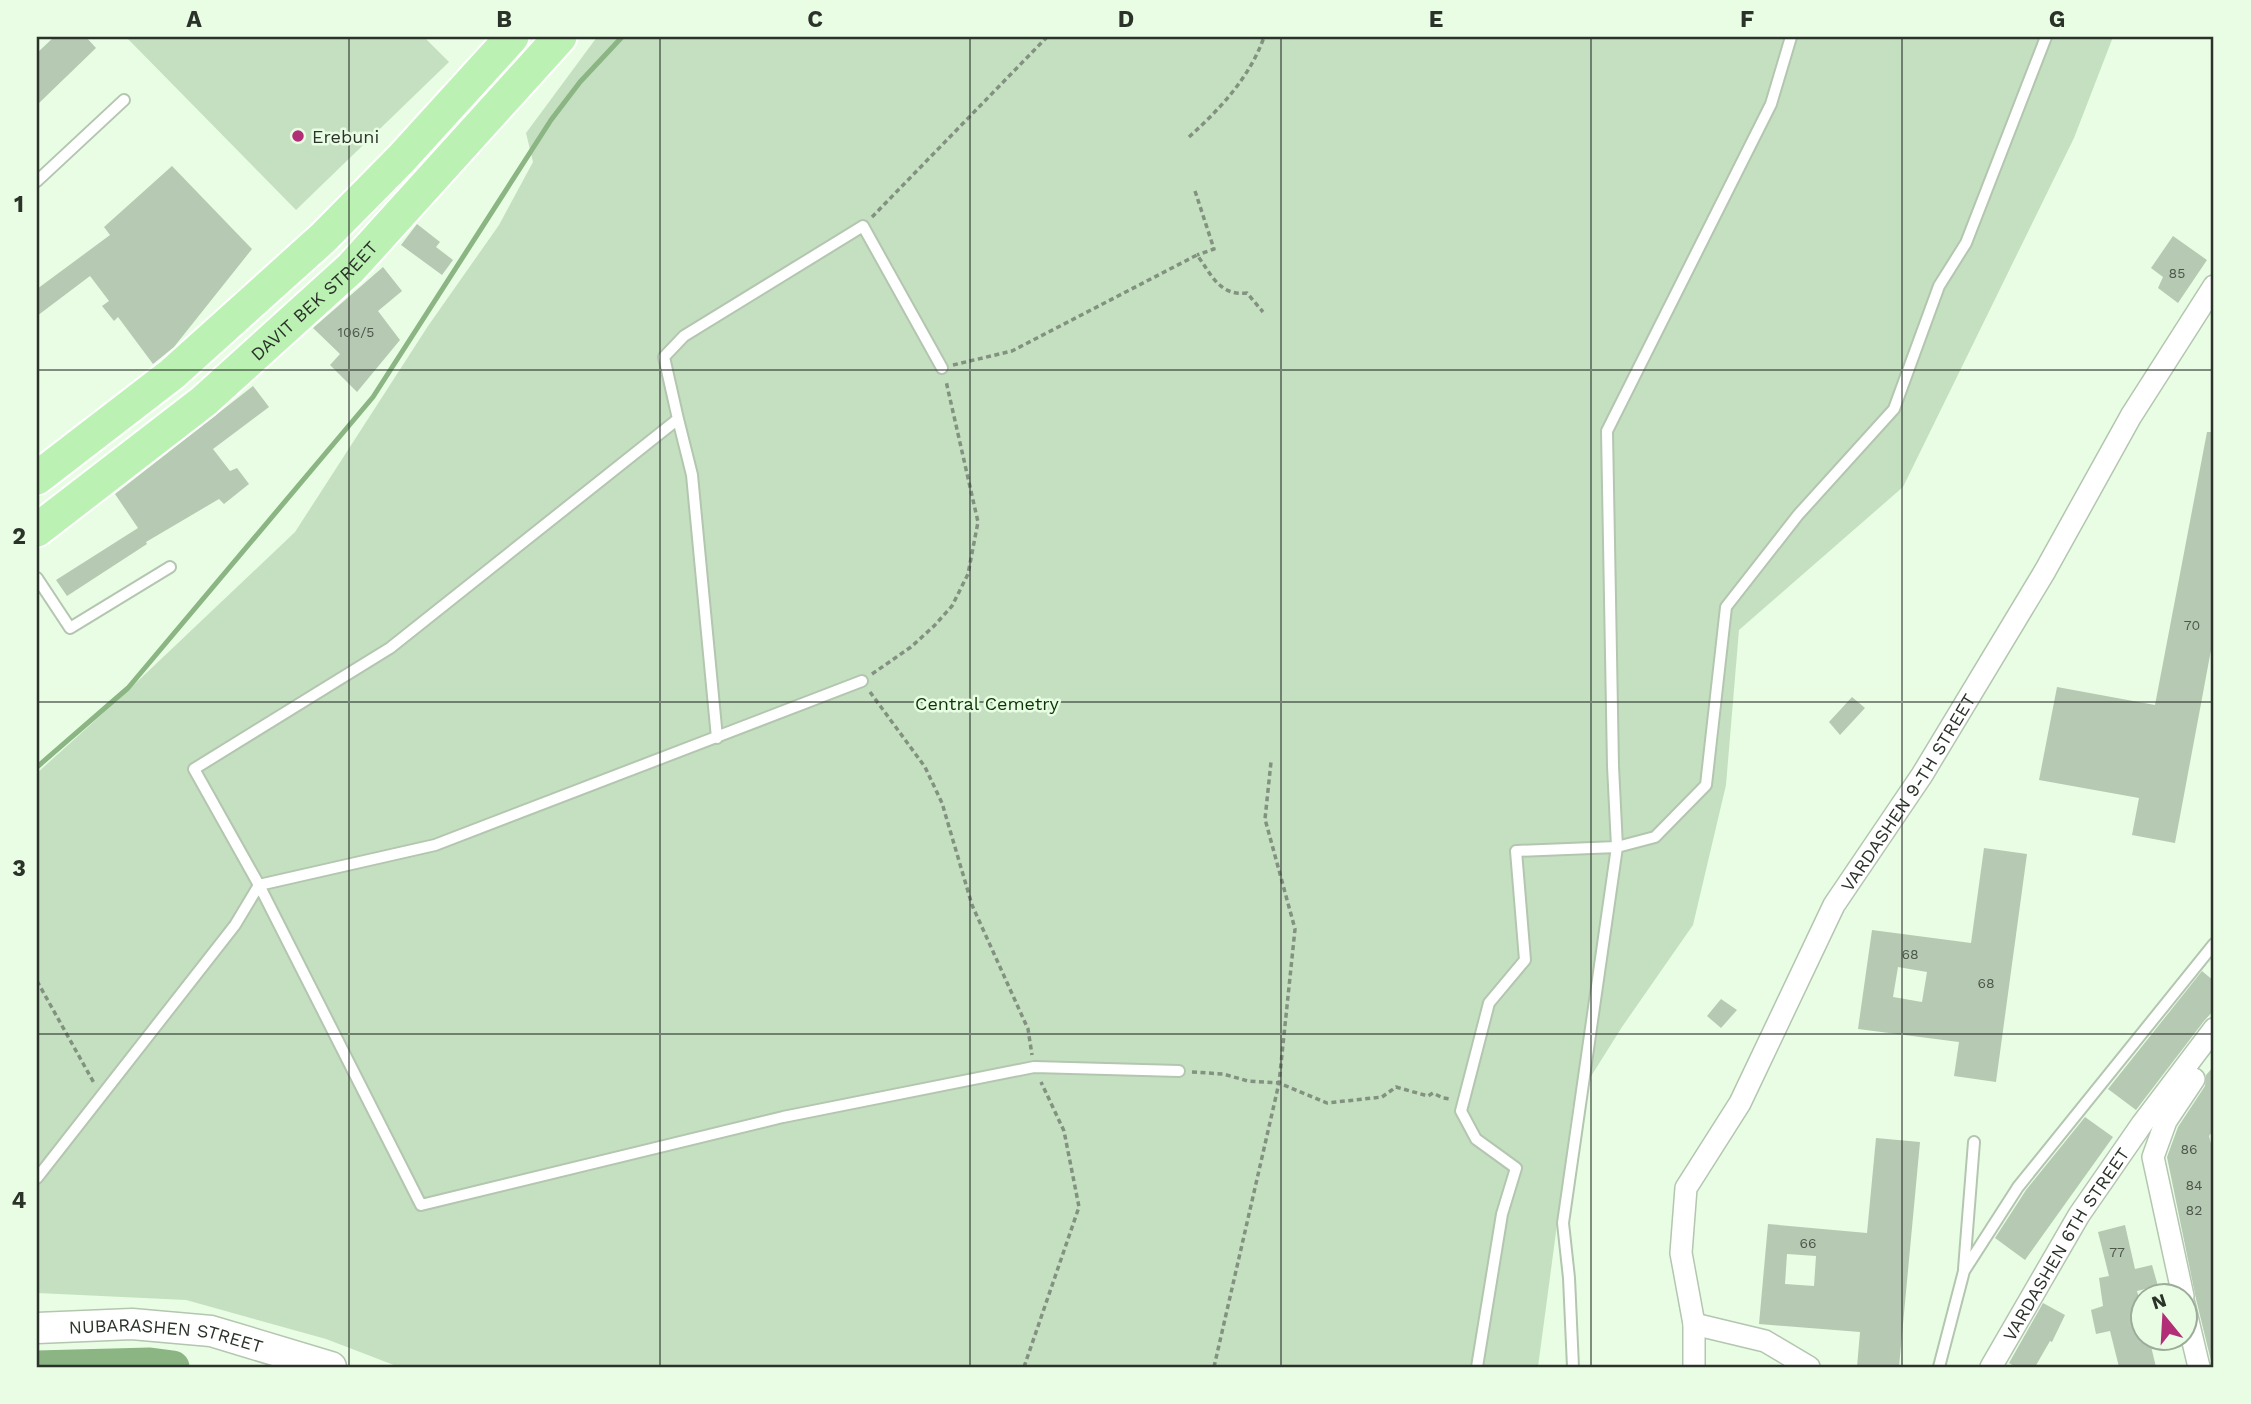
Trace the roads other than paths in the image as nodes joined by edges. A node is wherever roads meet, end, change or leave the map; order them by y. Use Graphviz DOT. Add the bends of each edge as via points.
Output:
graph roads {
  1 [pos="512,37"];
  2 [pos="560,37"];
  3 [pos="1791,37"];
  4 [pos="2046,37"];
  5 [pos="124,100"];
  6 [pos="37,181"];
  7 [pos="2214,286"];
  8 [pos="2208,310"];
  9 [pos="943,368"];
  10 [pos="678,419"];
  11 [pos="37,478"];
  12 [pos="37,530"];
  13 [pos="170,567"];
  14 [pos="37,578"];
  15 [pos="862,681"];
  16 [pos="717,738"];
  17 [pos="1617,846"];
  18 [pos="260,885"];
  19 [pos="2214,944"];
  20 [pos="2214,1029"];
  21 [pos="2214,1052"];
  22 [pos="1179,1072"];
  23 [pos="1974,1142"];
  24 [pos="37,1178"];
  25 [pos="1964,1271"];
  26 [pos="2180,1282"];
  27 [pos="1694,1324"];
  28 [pos="37,1328"];
  29 [pos="331,1367"];
  30 [pos="1477,1367"];
  31 [pos="1573,1367"];
  32 [pos="1694,1367"];
  33 [pos="1809,1367"];
  34 [pos="1939,1367"];
  35 [pos="1991,1367"];
  1 -- 11 [label="main road, DAVIT BEK STREET" via="323,238 172,374"];
  2 -- 12 [label="main road, DAVIT BEK STREET" via="351,268 204,401"];
  3 -- 17 [label="lane" via="1771,104 1608,431"];
  4 -- 17 [label="lane" via="1966,243 1938,286 1894,409 1798,515 1726,607 1706,785 1655,837"];
  5 -- 6 [label="lane"];
  7 -- 8 [label="street, VARDASHEN 9-TH STREET"];
  8 -- 27 [label="street, VARDASHEN 9-TH STREET" via="2131,415 2045,571 1922,775 1833,905 1740,1103 1686,1188 1681,1253"];
  9 -- 10 [label="lane" via="863,226 684,336 664,357"];
  10 -- 16 [label="lane" via="692,475"];
  10 -- 18 [label="lane" via="390,648 194,769"];
  13 -- 14 [label="lane" via="70,628"];
  15 -- 16 [label="lane"];
  16 -- 18 [label="lane" via="435,845"];
  17 -- 30 [label="lane" via="1516,851 1525,960 1489,1003 1461,1111 1476,1139 1516,1168 1502,1214"];
  17 -- 31 [label="lane" via="1563,1223"];
  18 -- 22 [label="lane" via="421,1205 783,1117 1034,1067"];
  18 -- 24 [label="lane" via="235,925"];
  19 -- 25 [label="lane" via="2018,1187"];
  20 -- 35 [label="street, VARDASHEN 6TH STREET" via="2079,1215"];
  21 -- 26 [label="street" via="2182,1094 2153,1157"];
  23 -- 25 [label="lane"];
  25 -- 34 [label="lane"];
  27 -- 32 [label="street, VARDASHEN 9-TH STREET"];
  27 -- 33 [label="street" via="1765,1341"];
  28 -- 29 [label="main road, NUBARASHEN STREET" via="132,1324 211,1331"];
}
